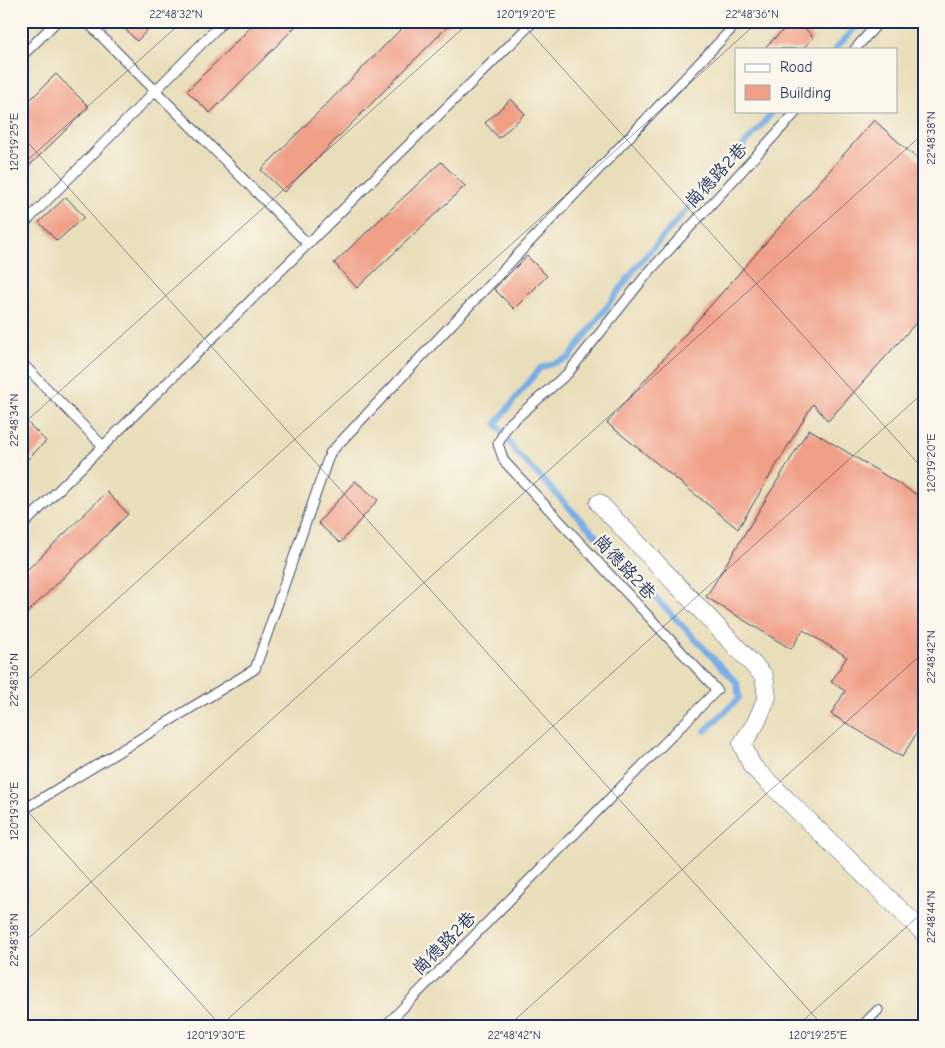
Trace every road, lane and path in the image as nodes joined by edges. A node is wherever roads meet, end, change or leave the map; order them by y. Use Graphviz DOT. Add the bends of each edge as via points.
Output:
graph roads {
  1 [pos="57,21"];
  2 [pos="86,21"];
  3 [pos="224,21"];
  4 [pos="534,21"];
  5 [pos="739,21"];
  6 [pos="880,21"];
  7 [pos="856,48"];
  8 [pos="21,57"];
  9 [pos="155,91"];
  10 [pos="796,112"];
  11 [pos="21,227"];
  12 [pos="308,244"];
  13 [pos="21,362"];
  14 [pos="104,446"];
  15 [pos="599,503"];
  16 [pos="21,527"];
  17 [pos="21,811"];
  18 [pos="923,931"];
  19 [pos="878,1010"];
  20 [pos="384,1027"];
  21 [pos="861,1027"];
  1 -- 8 [label="lane"];
  2 -- 9 [label="lane"];
  3 -- 9 [label="lane"];
  4 -- 12 [label="lane"];
  5 -- 17 [label="lane" via="330,453 255,669"];
  6 -- 7 [label="lane"];
  9 -- 11 [label="lane"];
  9 -- 12 [label="lane"];
  10 -- 20 [label="lane, 崗德路2巷" via="647,274 568,373 507,426 498,444 504,461 717,690"];
  12 -- 14 [label="lane"];
  13 -- 14 [label="lane"];
  14 -- 16 [label="lane"];
  15 -- 18 [label="street" via="764,676 767,697 742,744 752,766"];
  19 -- 21 [label="lane"];
}
